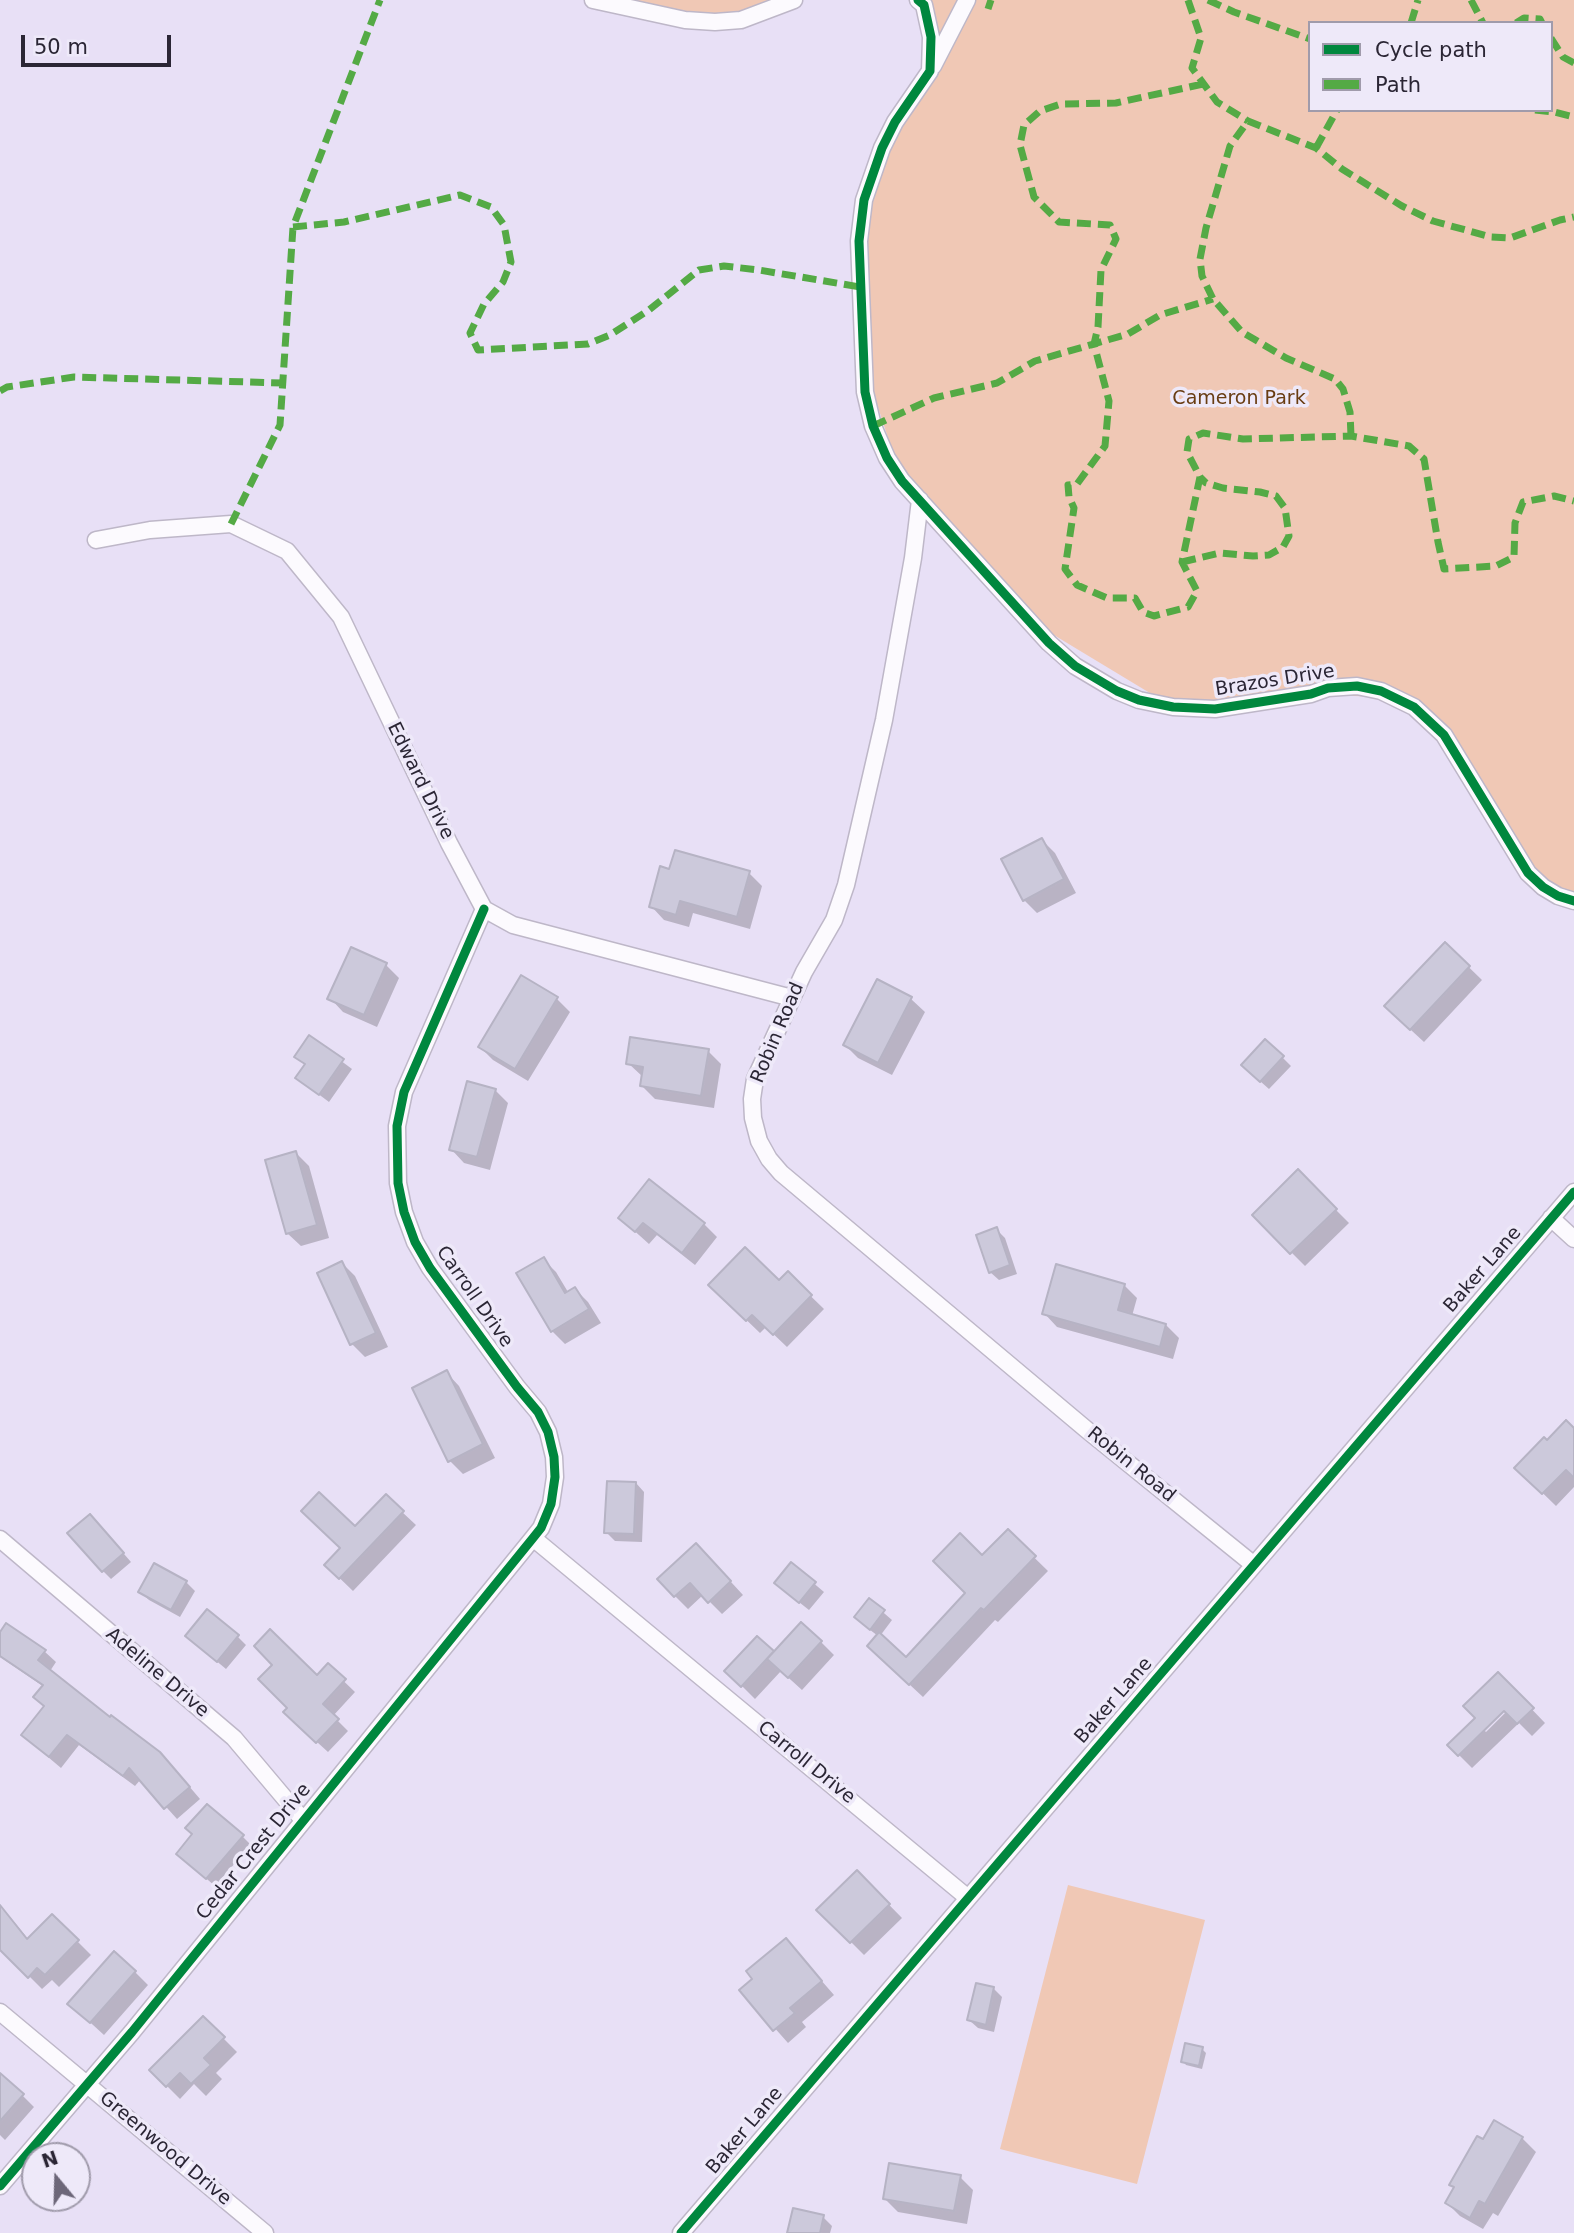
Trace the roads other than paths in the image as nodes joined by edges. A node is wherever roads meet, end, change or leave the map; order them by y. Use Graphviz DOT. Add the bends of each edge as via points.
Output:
graph roads {
  1 [pos="593,0"];
  2 [pos="794,0"];
  3 [pos="918,0"];
  4 [pos="967,0"];
  5 [pos="930,71"];
  6 [pos="920,500"];
  7 [pos="96,540"];
  8 [pos="1574,901"];
  9 [pos="484,909"];
  10 [pos="792,998"];
  11 [pos="1574,1192"];
  12 [pos="1551,1218"];
  13 [pos="1574,1239"];
  14 [pos="533,1538"];
  15 [pos="0,1539"];
  16 [pos="1254,1565"];
  17 [pos="303,1820"];
  18 [pos="968,1898"];
  19 [pos="0,2012"];
  20 [pos="87,2084"];
  21 [pos="0,2186"];
  22 [pos="265,2233"];
  23 [pos="681,2233"];
  1 -- 2 [label="street" via="715,22 741,20"];
  3 -- 5 [label="street" via="924,5 931,37"];
  4 -- 5 [label="street, Brazos Drive"];
  5 -- 6 [label="street, Brazos Drive" via="882,148 864,200 859,241 865,392 873,426 887,458"];
  6 -- 8 [label="street, Brazos Drive" via="1049,643 1084,673 1118,691 1196,710 1357,686 1406,703 1444,735 1528,873 1542,887"];
  6 -- 10 [label="street, Robin Road" via="884,720 846,885 834,920"];
  7 -- 9 [label="street, Edward Drive" via="150,530 231,524 286,551 341,617"];
  9 -- 10 [label="street" via="513,925"];
  9 -- 14 [label="street, Carroll Drive" via="411,1070 397,1126 397,1163 404,1212 415,1242 548,1432 555,1477 551,1503"];
  10 -- 16 [label="street, Robin Road" via="758,1070 752,1099 759,1141 775,1166"];
  11 -- 12 [label="street, Baker Lane"];
  12 -- 13 [label="street"];
  12 -- 16 [label="street, Baker Lane"];
  14 -- 17 [label="street, Cedar Crest Drive"];
  14 -- 18 [label="street, Carroll Drive"];
  15 -- 17 [label="street, Adeline Drive" via="234,1738"];
  16 -- 18 [label="street, Baker Lane"];
  17 -- 20 [label="street, Cedar Crest Drive"];
  18 -- 23 [label="street, Baker Lane"];
  19 -- 20 [label="street, Greenwood Drive"];
  20 -- 21 [label="street, Cedar Crest Drive"];
  20 -- 22 [label="street, Greenwood Drive"];
}
